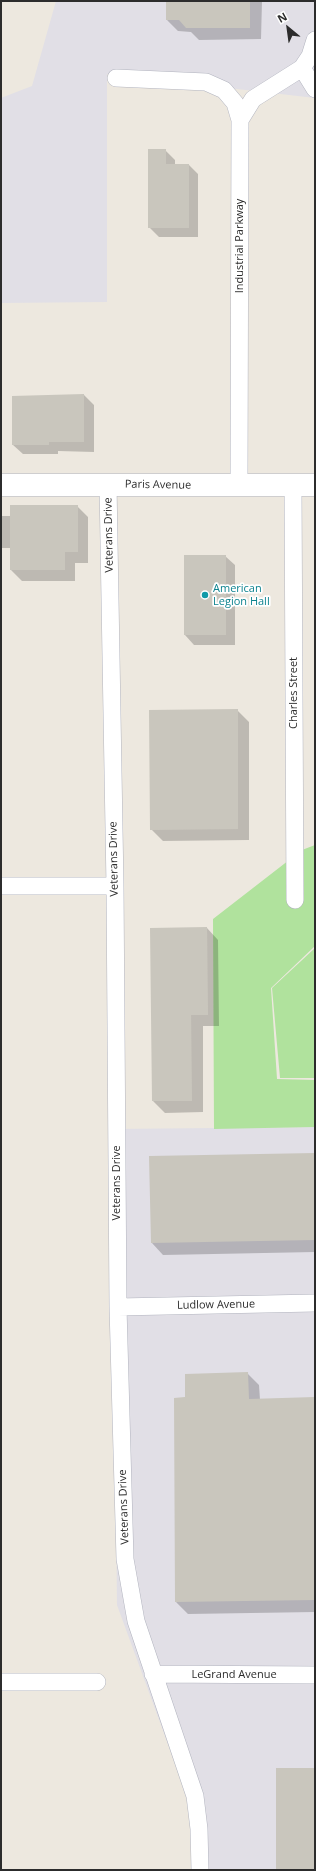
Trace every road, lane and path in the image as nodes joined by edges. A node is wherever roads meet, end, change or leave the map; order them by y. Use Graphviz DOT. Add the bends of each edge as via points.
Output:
graph roads {
  1 [pos="315,40"];
  2 [pos="302,68"];
  3 [pos="116,78"];
  4 [pos="315,90"];
  5 [pos="240,120"];
  6 [pos="108,484"];
  7 [pos="1,485"];
  8 [pos="293,485"];
  9 [pos="315,485"];
  10 [pos="239,486"];
  11 [pos="1,886"];
  12 [pos="115,886"];
  13 [pos="295,900"];
  14 [pos="315,1304"];
  15 [pos="118,1307"];
  16 [pos="153,1674"];
  17 [pos="315,1675"];
  18 [pos="1,1682"];
  19 [pos="97,1682"];
  20 [pos="200,1870"];
  1 -- 2 [label="street" via="310,56"];
  2 -- 4 [label="street"];
  2 -- 5 [label="street" via="253,99"];
  3 -- 5 [label="street" via="206,82 224,90 235,103"];
  5 -- 10 [label="street, Industrial Parkway"];
  6 -- 7 [label="street, Paris Avenue"];
  6 -- 10 [label="street, Paris Avenue"];
  6 -- 12 [label="street, Veterans Drive"];
  8 -- 9 [label="street, Paris Avenue"];
  8 -- 10 [label="street, Paris Avenue"];
  8 -- 13 [label="street, Charles Street"];
  11 -- 12 [label="street"];
  12 -- 15 [label="street, Veterans Drive"];
  14 -- 15 [label="street, Ludlow Avenue"];
  15 -- 16 [label="street, Veterans Drive" via="125,1559 134,1615"];
  16 -- 17 [label="street, LeGrand Avenue"];
  16 -- 20 [label="street, Veterans Drive" via="195,1796"];
  18 -- 19 [label="street"];
}
